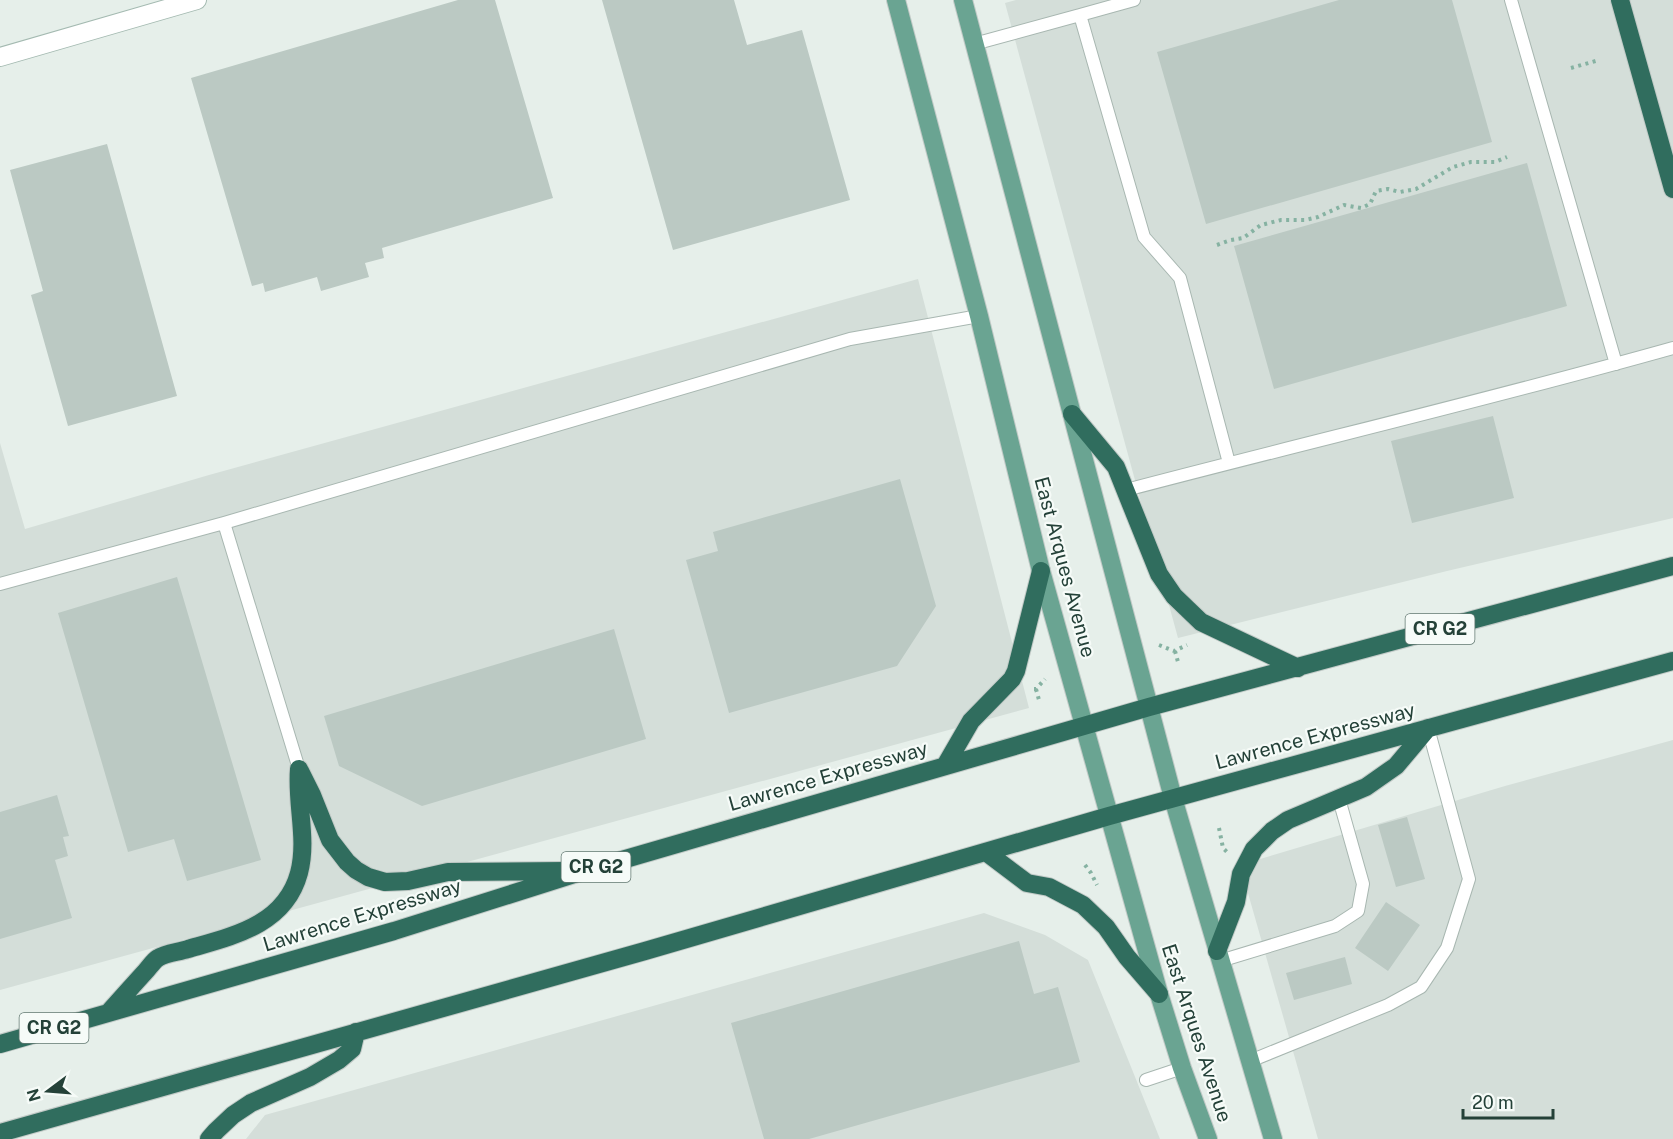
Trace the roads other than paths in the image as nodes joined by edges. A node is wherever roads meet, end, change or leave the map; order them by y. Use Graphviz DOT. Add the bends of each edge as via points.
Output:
graph roads {
  1 [pos="197,0"];
  2 [pos="896,0"];
  3 [pos="963,0"];
  4 [pos="1134,0"];
  5 [pos="1511,0"];
  6 [pos="1620,0"];
  7 [pos="1080,15"];
  8 [pos="974,44"];
  9 [pos="0,57"];
  10 [pos="1673,189"];
  11 [pos="979,315"];
  12 [pos="1673,348"];
  13 [pos="1616,364"];
  14 [pos="1072,414"];
  15 [pos="1228,463"];
  16 [pos="1126,490"];
  17 [pos="224,523"];
  18 [pos="1671,565"];
  19 [pos="1041,570"];
  20 [pos="0,584"];
  21 [pos="1673,662"];
  22 [pos="1298,668"];
  23 [pos="1149,707"];
  24 [pos="1085,726"];
  25 [pos="1428,728"];
  26 [pos="945,766"];
  27 [pos="299,769"];
  28 [pos="1173,798"];
  29 [pos="1339,800"];
  30 [pos="1110,816"];
  31 [pos="986,852"];
  32 [pos="585,871"];
  33 [pos="1219,956"];
  34 [pos="1159,994"];
  35 [pos="109,1012"];
  36 [pos="356,1032"];
  37 [pos="0,1044"];
  38 [pos="1250,1060"];
  39 [pos="1182,1068"];
  40 [pos="1146,1080"];
  41 [pos="0,1133"];
  42 [pos="209,1139"];
  43 [pos="1208,1139"];
  44 [pos="1273,1139"];
  1 -- 9 [label="street"];
  2 -- 11 [label="main road, East Arques Avenue"];
  3 -- 8 [label="main road, East Arques Avenue"];
  4 -- 7 [label="lane"];
  5 -- 13 [label="lane"];
  6 -- 10 [label="highway"];
  7 -- 8 [label="lane"];
  7 -- 15 [label="lane" via="1144,237 1180,278"];
  8 -- 14 [label="main road, East Arques Avenue"];
  11 -- 17 [label="lane" via="850,339"];
  11 -- 19 [label="main road, East Arques Avenue"];
  12 -- 13 [label="lane"];
  13 -- 15 [label="lane"];
  14 -- 16 [label="highway" via="1116,467"];
  14 -- 23 [label="main road, East Arques Avenue"];
  15 -- 16 [label="lane"];
  16 -- 22 [label="highway" via="1159,574 1174,596 1201,622"];
  17 -- 20 [label="lane"];
  17 -- 27 [label="lane"];
  18 -- 22 [label="highway, Lawrence Expressway / CR G2"];
  19 -- 24 [label="main road, East Arques Avenue"];
  19 -- 26 [label="highway" via="1016,671 971,721"];
  21 -- 25 [label="highway, Lawrence Expressway"];
  22 -- 23 [label="highway, Lawrence Expressway / CR G2"];
  23 -- 24 [label="highway, Lawrence Expressway / CR G2"];
  23 -- 28 [label="main road, East Arques Avenue"];
  24 -- 26 [label="highway, Lawrence Expressway / CR G2"];
  24 -- 30 [label="main road, East Arques Avenue"];
  25 -- 28 [label="highway, Lawrence Expressway"];
  25 -- 29 [label="highway" via="1396,766"];
  25 -- 38 [label="lane" via="1468,879 1447,948 1421,987 1388,1005"];
  26 -- 32 [label="highway, Lawrence Expressway / CR G2"];
  27 -- 32 [label="highway" via="338,853 368,877 385,882 448,872"];
  27 -- 35 [label="highway" via="302,855 296,880 284,903 265,921 239,934 158,958"];
  28 -- 30 [label="highway, Lawrence Expressway"];
  28 -- 33 [label="main road, East Arques Avenue"];
  29 -- 33 [label="highway" via="1288,820 1254,849 1241,874"];
  29 -- 33 [label="lane" via="1363,884 1358,911 1335,926"];
  30 -- 31 [label="highway, Lawrence Expressway"];
  30 -- 34 [label="main road, East Arques Avenue"];
  31 -- 34 [label="highway" via="1027,883 1049,887 1083,905 1106,927"];
  31 -- 36 [label="highway, Lawrence Expressway"];
  32 -- 35 [label="highway, Lawrence Expressway / CR G2" via="394,931"];
  33 -- 38 [label="main road, East Arques Avenue"];
  34 -- 39 [label="main road, East Arques Avenue"];
  35 -- 37 [label="highway, Lawrence Expressway / CR G2"];
  36 -- 41 [label="highway, Lawrence Expressway"];
  36 -- 42 [label="highway" via="352,1049 339,1060 251,1103"];
  38 -- 44 [label="main road, East Arques Avenue"];
  39 -- 40 [label="lane"];
  39 -- 43 [label="main road, East Arques Avenue"];
}
